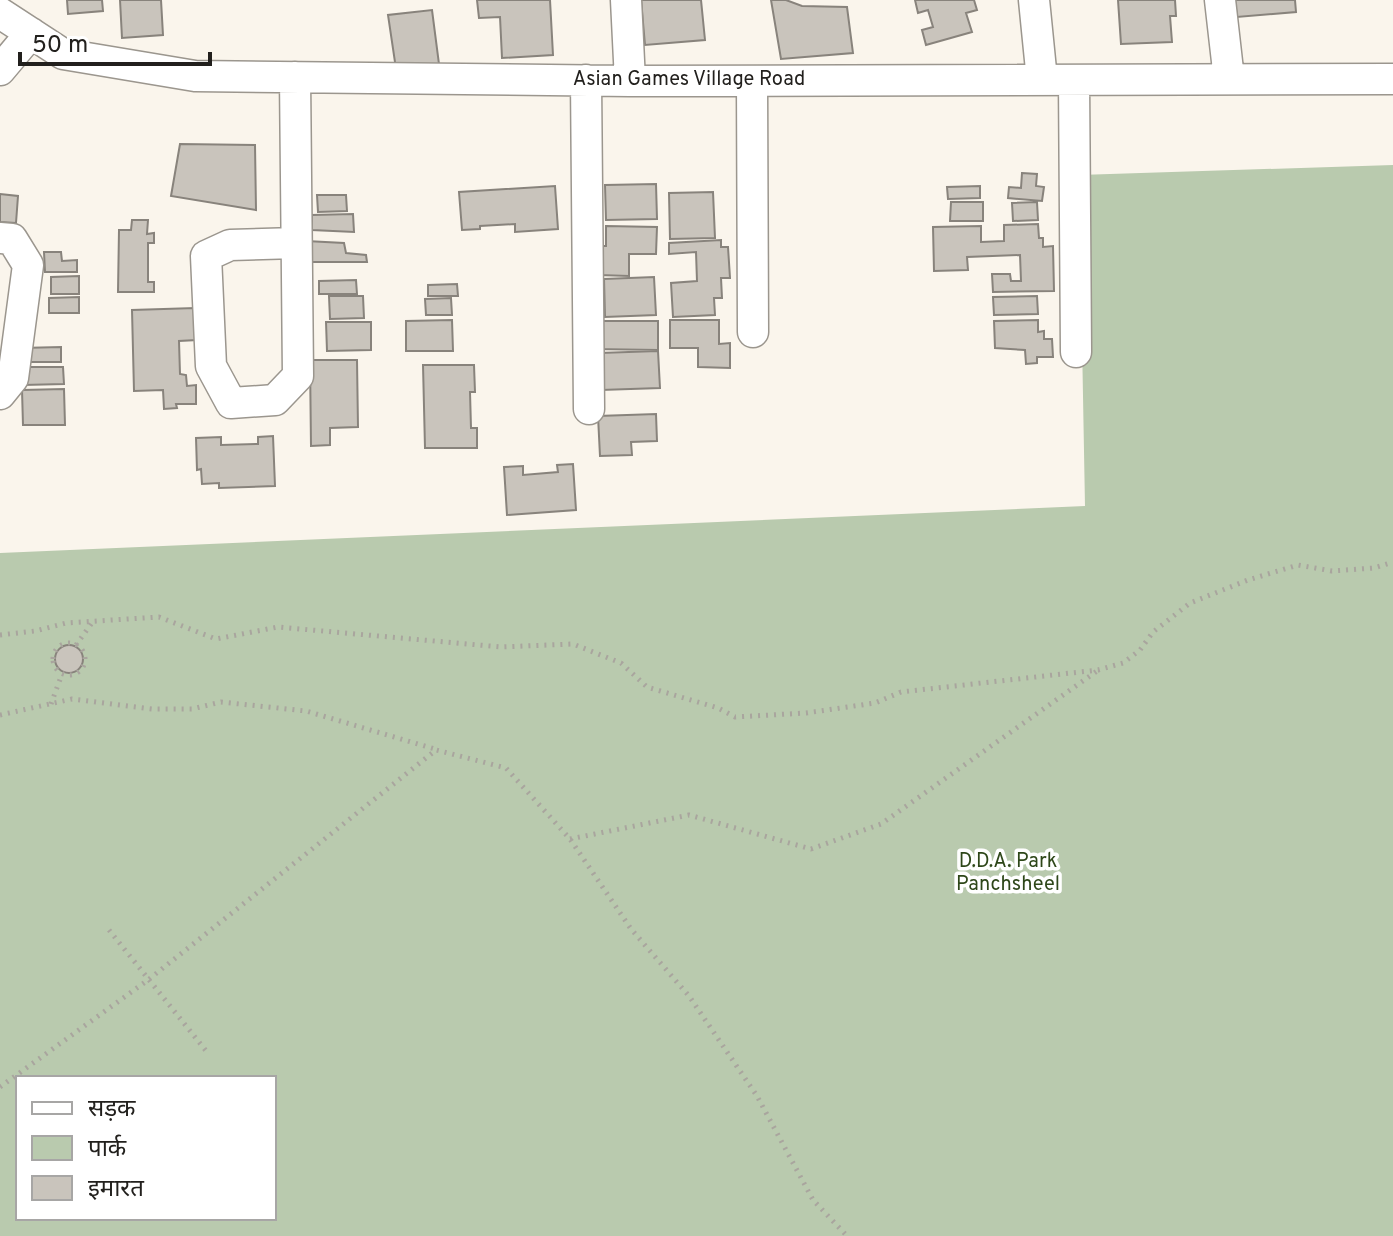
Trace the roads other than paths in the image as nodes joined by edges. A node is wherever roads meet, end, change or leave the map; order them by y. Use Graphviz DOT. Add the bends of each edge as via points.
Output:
graph roads {
  1 [pos="626,0"];
  2 [pos="1034,0"];
  3 [pos="1220,0"];
  4 [pos="0,13"];
  5 [pos="31,33"];
  6 [pos="0,70"];
  7 [pos="295,77"];
  8 [pos="1229,79"];
  9 [pos="1393,79"];
  10 [pos="586,80"];
  11 [pos="1042,80"];
  12 [pos="1074,80"];
  13 [pos="630,81"];
  14 [pos="752,81"];
  15 [pos="0,238"];
  16 [pos="296,243"];
  17 [pos="753,332"];
  18 [pos="1076,352"];
  19 [pos="0,394"];
  20 [pos="589,409"];
  1 -- 13 [label="street"];
  2 -- 11 [label="street"];
  3 -- 8 [label="street"];
  4 -- 5 [label="street, Asian Games Village Road"];
  5 -- 6 [label="street"];
  5 -- 7 [label="street, Asian Games Village Road" via="63,54 78,57 195,76"];
  7 -- 10 [label="street, Asian Games Village Road"];
  7 -- 16 [label="street"];
  8 -- 9 [label="street, Asian Games Village Road"];
  8 -- 12 [label="street, Asian Games Village Road"];
  10 -- 13 [label="street, Asian Games Village Road"];
  10 -- 20 [label="street"];
  11 -- 12 [label="street, Asian Games Village Road"];
  11 -- 14 [label="street, Asian Games Village Road"];
  12 -- 18 [label="street"];
  13 -- 14 [label="street, Asian Games Village Road"];
  14 -- 17 [label="street"];
  15 -- 19 [label="street" via="12,239 28,265 13,378"];
  16 -- 16 [label="street" via="298,376 275,400 231,403 211,366 206,256 230,245"];
}
